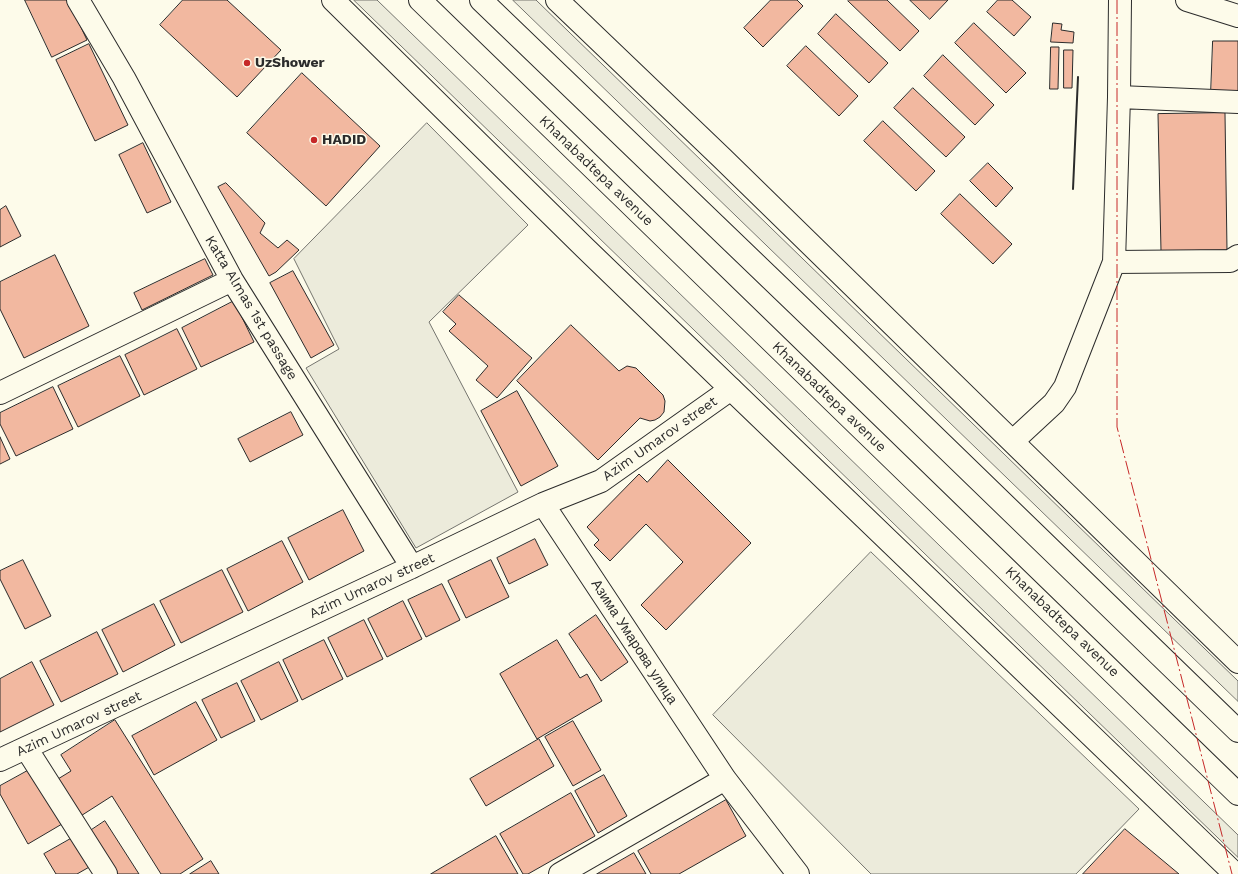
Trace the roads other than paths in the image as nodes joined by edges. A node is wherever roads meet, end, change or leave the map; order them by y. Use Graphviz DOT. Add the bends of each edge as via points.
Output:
graph roads {
  1 [pos="78,0"];
  2 [pos="333,0"];
  3 [pos="420,0"];
  4 [pos="481,0"];
  5 [pos="557,0"];
  6 [pos="1120,0"];
  7 [pos="1187,0"];
  8 [pos="1238,16"];
  9 [pos="1120,98"];
  10 [pos="1238,102"];
  11 [pos="1238,256"];
  12 [pos="1114,262"];
  13 [pos="232,280"];
  14 [pos="2,386"];
  15 [pos="731,390"];
  16 [pos="1013,441"];
  17 [pos="543,504"];
  18 [pos="412,567"];
  19 [pos="1238,662"];
  20 [pos="1238,731"];
  21 [pos="26,748"];
  22 [pos="0,760"];
  23 [pos="725,780"];
  24 [pos="1238,794"];
  25 [pos="106,874"];
  26 [pos="560,874"];
  27 [pos="798,874"];
  28 [pos="1235,874"];
  1 -- 13 [label="main road, Katta Almas 1st passage" via="124,78"];
  2 -- 15 [label="main road"];
  3 -- 24 [label="main road, Khanabadtepa avenue"];
  4 -- 20 [label="main road"];
  5 -- 16 [label="main road"];
  6 -- 9 [label="main road"];
  7 -- 8 [label="main road"];
  9 -- 10 [label="main road"];
  9 -- 12 [label="main road"];
  11 -- 12 [label="main road" via="1230,261"];
  12 -- 16 [label="main road" via="1065,388 1054,403"];
  13 -- 14 [label="main road"];
  13 -- 18 [label="main road, Katta Almas 1st passage"];
  15 -- 17 [label="main road, Azim Umarov street" via="601,480"];
  15 -- 28 [label="main road"];
  16 -- 19 [label="main road"];
  17 -- 18 [label="main road, Azim Umarov street"];
  17 -- 23 [label="main road, Азима Умарова улица"];
  18 -- 21 [label="main road, Azim Umarov street"];
  21 -- 22 [label="main road, Azim Umarov street"];
  21 -- 25 [label="main road"];
  23 -- 26 [label="main road"];
  23 -- 27 [label="main road, Азима Умарова улица"];
}
